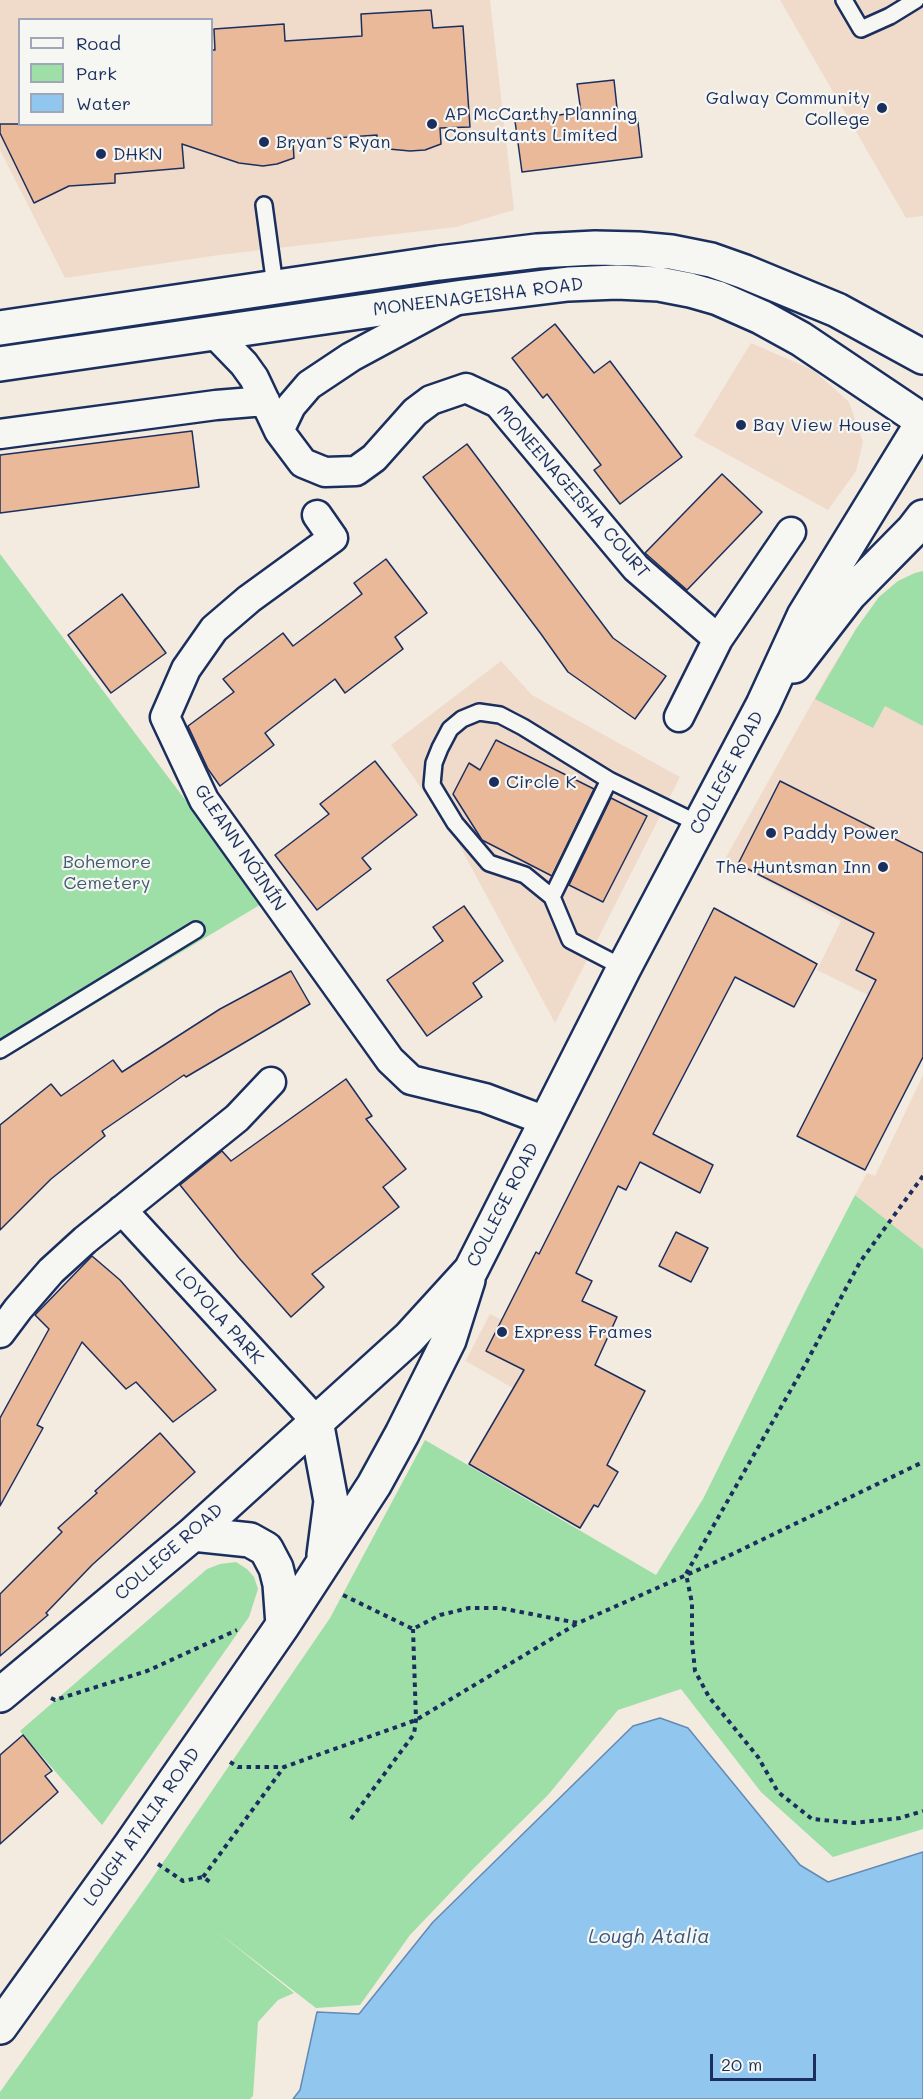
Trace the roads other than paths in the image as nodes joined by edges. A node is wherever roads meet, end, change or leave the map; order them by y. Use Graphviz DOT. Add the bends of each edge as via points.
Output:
graph roads {
  1 [pos="844,0"];
  2 [pos="916,0"];
  3 [pos="264,205"];
  4 [pos="274,286"];
  5 [pos="463,297"];
  6 [pos="0,328"];
  7 [pos="214,333"];
  8 [pos="923,357"];
  9 [pos="0,364"];
  10 [pos="265,401"];
  11 [pos="923,421"];
  12 [pos="279,431"];
  13 [pos="0,434"];
  14 [pos="317,515"];
  15 [pos="923,517"];
  16 [pos="791,532"];
  17 [pos="923,544"];
  18 [pos="878,565"];
  19 [pos="718,639"];
  20 [pos="763,705"];
  21 [pos="679,717"];
  22 [pos="609,780"];
  23 [pos="699,824"];
  24 [pos="552,897"];
  25 [pos="196,930"];
  26 [pos="624,968"];
  27 [pos="0,1050"];
  28 [pos="271,1082"];
  29 [pos="546,1121"];
  30 [pos="122,1210"];
  31 [pos="471,1270"];
  32 [pos="0,1333"];
  33 [pos="316,1421"];
  34 [pos="193,1533"];
  35 [pos="317,1572"];
  36 [pos="283,1625"];
  37 [pos="6,1690"];
  38 [pos="0,2027"];
  1 -- 2 [label="lane" via="861,29"];
  3 -- 4 [label="lane"];
  4 -- 6 [label="main road, MONEENAGEISHA ROAD"];
  4 -- 8 [label="main road, MONEENAGEISHA ROAD" via="537,252 596,248 671,252 711,260 786,287"];
  5 -- 7 [label="main road, MONEENAGEISHA ROAD"];
  5 -- 11 [label="main road, MONEENAGEISHA ROAD" via="617,282 690,290 750,312 801,339"];
  5 -- 12 [label="street" via="309,385 291,406"];
  7 -- 9 [label="main road, MONEENAGEISHA ROAD"];
  7 -- 10 [label="street, MONEENAGEISHA COURT" via="244,364"];
  10 -- 12 [label="street, MONEENAGEISHA COURT"];
  10 -- 13 [label="street"];
  11 -- 20 [label="main road, COLLEGE ROAD" via="804,616"];
  12 -- 19 [label="street, MONEENAGEISHA COURT" via="303,463 325,472 356,471 431,400 466,388 498,403 636,568"];
  14 -- 29 [label="street, GLEANN NÓINÍN" via="333,538 214,628 186,669 165,717 204,800 390,1060 411,1080 485,1098"];
  15 -- 18 [label="main road, COLLEGE ROAD"];
  16 -- 19 [label="street"];
  17 -- 18 [label="main road"];
  18 -- 20 [label="main road, COLLEGE ROAD" via="849,595"];
  19 -- 21 [label="street"];
  20 -- 23 [label="main road, COLLEGE ROAD"];
  22 -- 23 [label="lane"];
  22 -- 24 [label="lane"];
  22 -- 24 [label="lane" via="501,715 479,712 462,719 450,729 440,748 432,785 455,823 489,863 525,875"];
  23 -- 26 [label="main road, COLLEGE ROAD"];
  24 -- 26 [label="lane" via="570,940"];
  25 -- 27 [label="lane"];
  26 -- 29 [label="main road, COLLEGE ROAD"];
  28 -- 30 [label="street" via="237,1118"];
  29 -- 31 [label="main road, COLLEGE ROAD"];
  30 -- 32 [label="street" via="51,1271"];
  30 -- 33 [label="street, LOYOLA PARK"];
  31 -- 33 [label="main road, COLLEGE ROAD" via="409,1338"];
  31 -- 35 [label="main road, LOUGH ATALIA ROAD" via="449,1340 402,1434"];
  33 -- 34 [label="main road, COLLEGE ROAD"];
  33 -- 35 [label="main road, LOUGH ATALIA ROAD" via="331,1501"];
  34 -- 36 [label="main road" via="250,1540 266,1549 280,1584"];
  34 -- 37 [label="main road, COLLEGE ROAD"];
  35 -- 36 [label="main road, LOUGH ATALIA ROAD"];
  36 -- 38 [label="main road, LOUGH ATALIA ROAD"];
}
